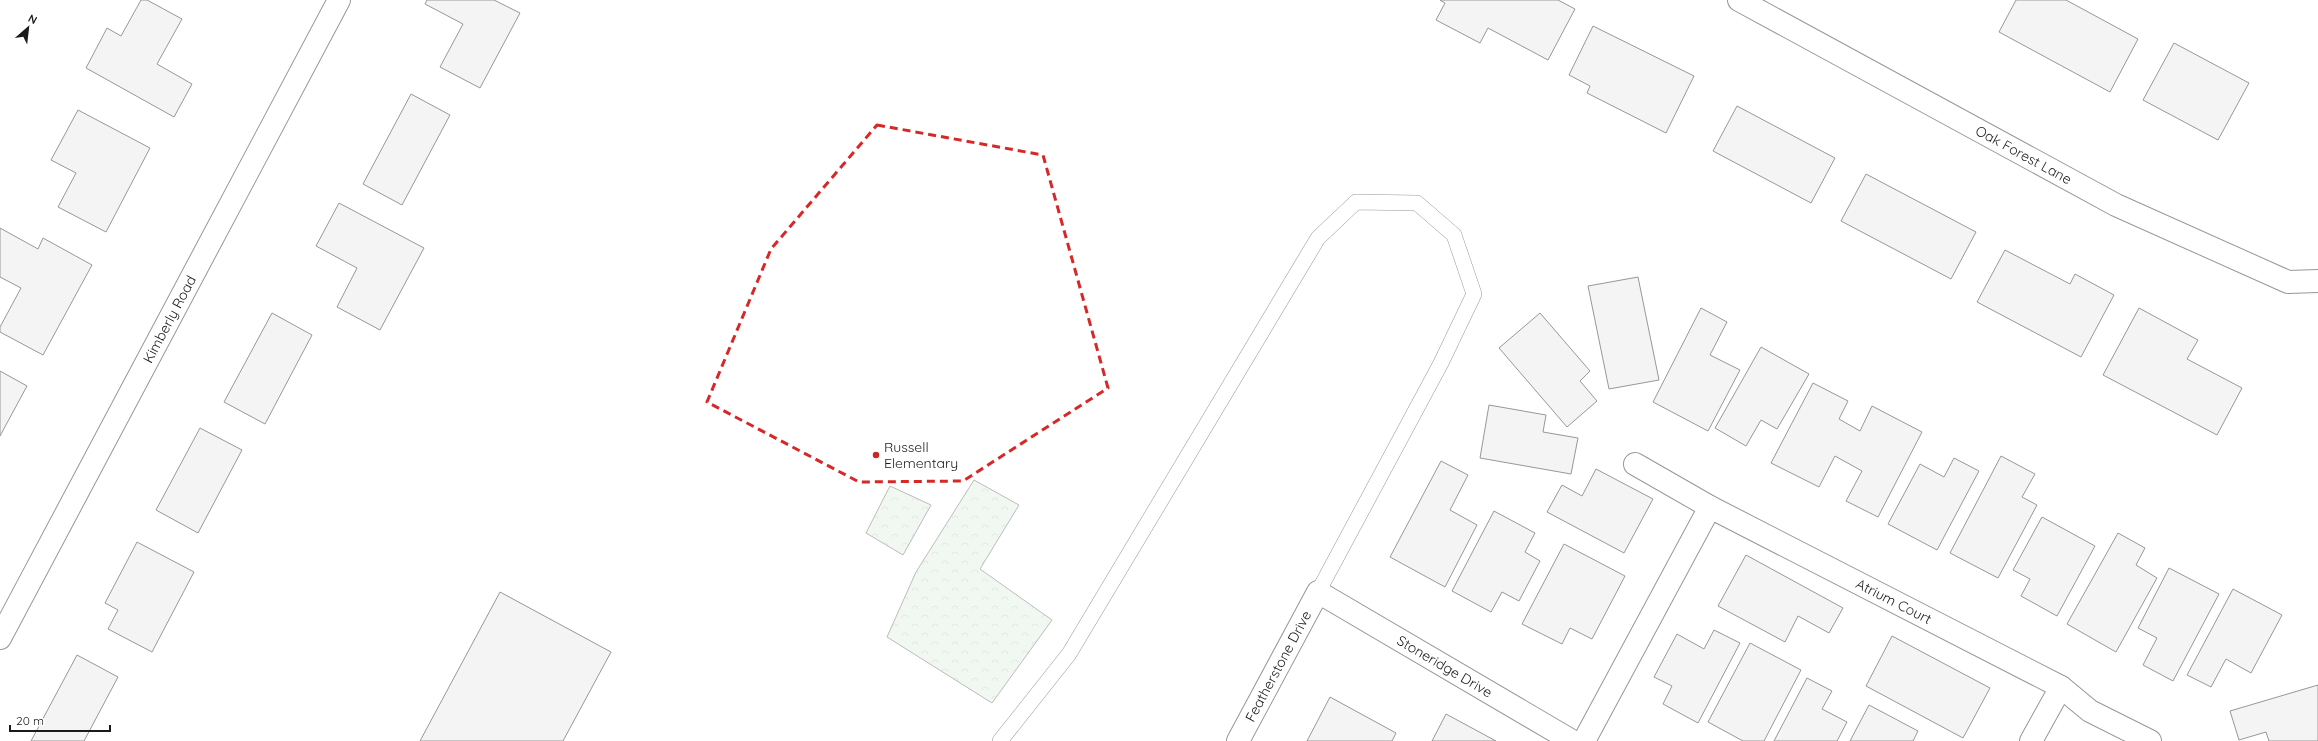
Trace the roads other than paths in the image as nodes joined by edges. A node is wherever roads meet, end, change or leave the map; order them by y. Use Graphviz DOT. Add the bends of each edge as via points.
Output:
graph roads {
  1 [pos="339,0"];
  2 [pos="1739,0"];
  3 [pos="2318,281"];
  4 [pos="1635,464"];
  5 [pos="1710,507"];
  6 [pos="1318,592"];
  7 [pos="0,638"];
  8 [pos="2061,687"];
  9 [pos="1000,741"];
  10 [pos="1238,741"];
  11 [pos="1572,741"];
  12 [pos="1584,741"];
  13 [pos="2031,741"];
  14 [pos="2150,741"];
  1 -- 7 [label="street, Kimberly Road"];
  2 -- 3 [label="street, Oak Forest Lane" via="2116,205 2288,282"];
  4 -- 5 [label="street, Atrium Court"];
  5 -- 8 [label="street, Atrium Court"];
  5 -- 12 [label="street"];
  6 -- 9 [label="lane" via="1441,363 1474,294 1454,235 1417,203 1356,202 1318,238 1069,654"];
  6 -- 10 [label="street, Featherstone Drive"];
  6 -- 11 [label="street, Stoneridge Drive"];
  8 -- 13 [label="street"];
  8 -- 14 [label="street, Atrium Court" via="2090,712"];
}
